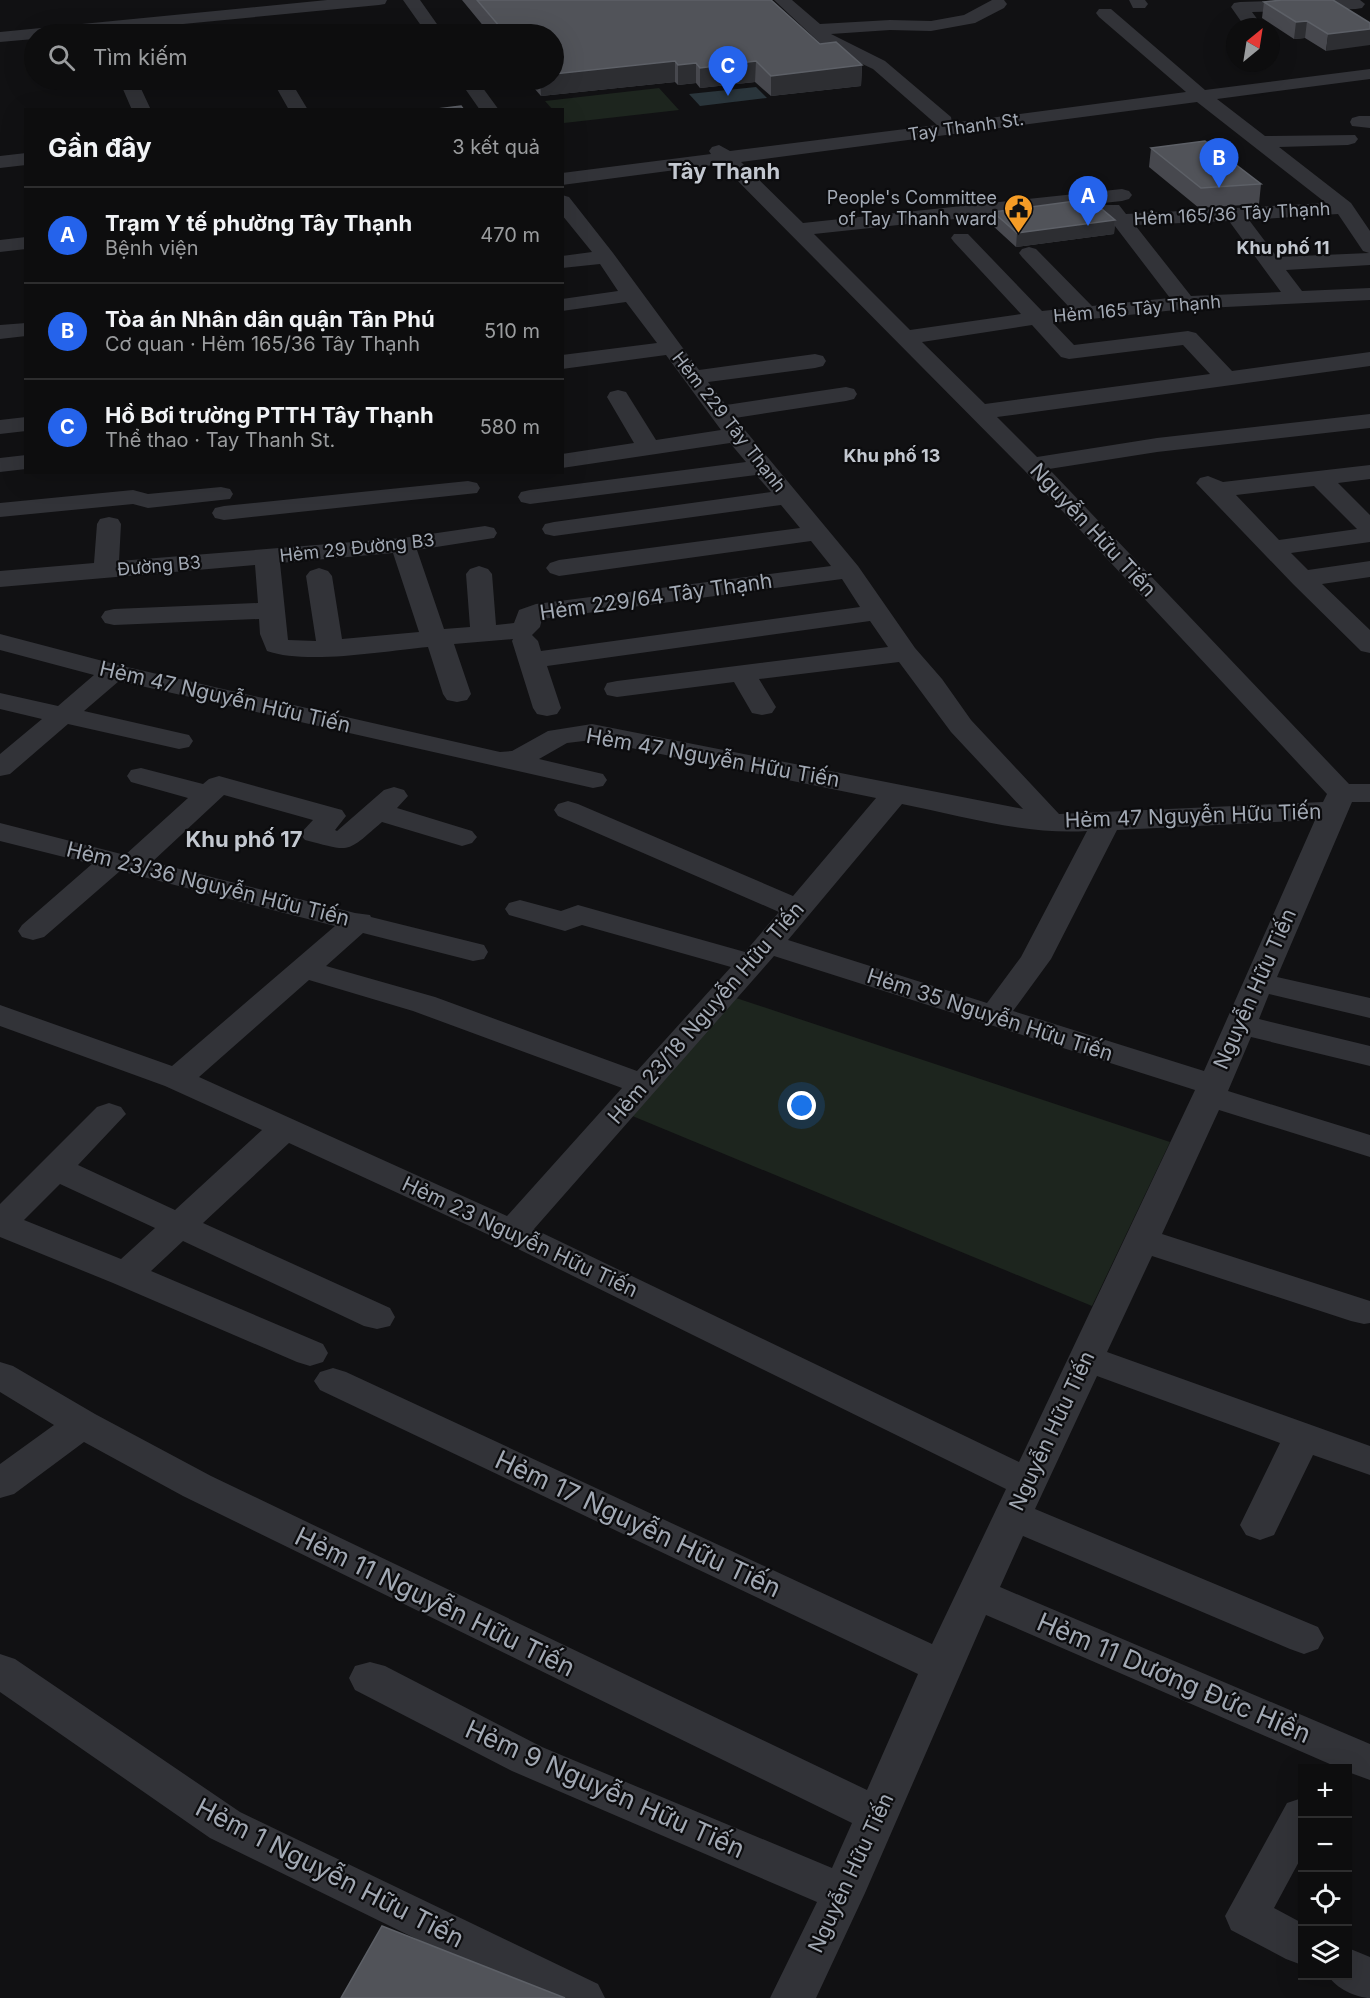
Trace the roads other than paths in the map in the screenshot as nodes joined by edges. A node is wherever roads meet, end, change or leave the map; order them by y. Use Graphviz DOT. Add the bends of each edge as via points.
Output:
graph roads {
  1 [pos="379,0"];
  2 [pos="411,0"];
  3 [pos="782,0"];
  4 [pos="998,4"];
  5 [pos="1358,6"];
  6 [pos="95,9"];
  7 [pos="1105,13"];
  8 [pos="242,14"];
  9 [pos="1248,18"];
  10 [pos="101,24"];
  11 [pos="156,24"];
  12 [pos="429,24"];
  13 [pos="815,30"];
  14 [pos="24,35"];
  15 [pos="0,37"];
  16 [pos="1370,66"];
  17 [pos="1370,74"];
  18 [pos="133,90"];
  19 [pos="287,90"];
  20 [pos="474,90"];
  21 [pos="1196,91"];
  22 [pos="141,108"];
  23 [pos="298,108"];
  24 [pos="485,108"];
  25 [pos="944,121"];
  26 [pos="1348,139"];
  27 [pos="1261,142"];
  28 [pos="723,155"];
  29 [pos="24,159"];
  30 [pos="0,162"];
  31 [pos="564,170"];
  32 [pos="564,179"];
  33 [pos="564,204"];
  34 [pos="1344,207"];
  35 [pos="1235,215"];
  36 [pos="1120,220"];
  37 [pos="799,230"];
  38 [pos="24,234"];
  39 [pos="0,237"];
  40 [pos="962,238"];
  41 [pos="24,243"];
  42 [pos="0,246"];
  43 [pos="1370,247"];
  44 [pos="1029,253"];
  45 [pos="606,257"];
  46 [pos="1370,259"];
  47 [pos="564,262"];
  48 [pos="1272,264"];
  49 [pos="1370,294"];
  50 [pos="632,295"];
  51 [pos="1296,297"];
  52 [pos="1185,303"];
  53 [pos="564,305"];
  54 [pos="1087,313"];
  55 [pos="1038,318"];
  56 [pos="24,328"];
  57 [pos="0,332"];
  58 [pos="904,338"];
  59 [pos="671,348"];
  60 [pos="1370,359"];
  61 [pos="815,361"];
  62 [pos="564,362"];
  63 [pos="693,377"];
  64 [pos="1226,378"];
  65 [pos="846,394"];
  66 [pos="618,397"];
  67 [pos="980,412"];
  68 [pos="719,413"];
  69 [pos="1370,421"];
  70 [pos="24,424"];
  71 [pos="0,427"];
  72 [pos="736,435"];
  73 [pos="649,448"];
  74 [pos="564,461"];
  75 [pos="24,462"];
  76 [pos="0,465"];
  77 [pos="1032,465"];
  78 [pos="762,467"];
  79 [pos="1370,472"];
  80 [pos="1320,478"];
  81 [pos="468,488"];
  82 [pos="221,493"];
  83 [pos="530,497"];
  84 [pos="788,497"];
  85 [pos="0,510"];
  86 [pos="109,524"];
  87 [pos="554,529"];
  88 [pos="1370,529"];
  89 [pos="484,533"];
  90 [pos="818,533"];
  91 [pos="1370,535"];
  92 [pos="403,545"];
  93 [pos="1272,548"];
  94 [pos="267,558"];
  95 [pos="230,561"];
  96 [pos="559,568"];
  97 [pos="1370,569"];
  98 [pos="106,571"];
  99 [pos="849,571"];
  100 [pos="479,574"];
  101 [pos="319,576"];
  102 [pos="0,579"];
  103 [pos="1302,579"];
  104 [pos="877,612"];
  105 [pos="270,614"];
  106 [pos="114,617"];
  107 [pos="522,630"];
  108 [pos="484,633"];
  109 [pos="1365,634"];
  110 [pos="436,637"];
  111 [pos="0,642"];
  112 [pos="330,647"];
  113 [pos="901,647"];
  114 [pos="532,660"];
  115 [pos="114,672"];
  116 [pos="742,673"];
  117 [pos="617,689"];
  118 [pos="457,694"];
  119 [pos="0,701"];
  120 [pos="762,707"];
  121 [pos="547,708"];
  122 [pos="63,715"];
  123 [pos="179,741"];
  124 [pos="508,760"];
  125 [pos="4,761"];
  126 [pos="141,776"];
  127 [pos="593,780"];
  128 [pos="897,792"];
  129 [pos="209,795"];
  130 [pos="1348,799"];
  131 [pos="568,810"];
  132 [pos="1107,821"];
  133 [pos="1051,822"];
  134 [pos="0,832"];
  135 [pos="462,837"];
  136 [pos="122,863"];
  137 [pos="519,909"];
  138 [pos="799,909"];
  139 [pos="359,921"];
  140 [pos="33,931"];
  141 [pos="473,952"];
  142 [pos="760,954"];
  143 [pos="304,969"];
  144 [pos="1258,982"];
  145 [pos="1370,1008"];
  146 [pos="0,1015"];
  147 [pos="993,1017"];
  148 [pos="1239,1024"];
  149 [pos="1370,1056"];
  150 [pos="177,1079"];
  151 [pos="644,1085"];
  152 [pos="1211,1090"];
  153 [pos="109,1114"];
  154 [pos="285,1128"];
  155 [pos="1370,1146"];
  156 [pos="55,1168"];
  157 [pos="179,1226"];
  158 [pos="512,1232"];
  159 [pos="1141,1240"];
  160 [pos="126,1274"];
  161 [pos="1364,1312"];
  162 [pos="377,1317"];
  163 [pos="1085,1358"];
  164 [pos="0,1375"];
  165 [pos="82,1424"];
  166 [pos="1302,1437"];
  167 [pos="1370,1461"];
  168 [pos="0,1484"];
  169 [pos="1022,1499"];
  170 [pos="1260,1525"];
  171 [pos="977,1594"];
  172 [pos="1304,1638"];
  173 [pos="942,1667"];
  174 [pos="0,1670"];
  175 [pos="370,1678"];
  176 [pos="1346,1760"];
  177 [pos="878,1815"];
  178 [pos="1301,1818"];
  179 [pos="843,1893"];
  180 [pos="1298,1943"];
  181 [pos="1352,1971"];
  182 [pos="1370,1980"];
  183 [pos="582,1998"];
  184 [pos="793,1998"];
  1 -- 8 [label="street"];
  2 -- 12 [label="street"];
  3 -- 13 [label="street"];
  4 -- 13 [label="street" via="969,20 931,26"];
  5 -- 9 [label="street" via="1240,7"];
  6 -- 10 [label="street"];
  7 -- 21 [label="street"];
  8 -- 11 [label="street"];
  13 -- 25 [label="street" via="828,41 879,64"];
  14 -- 15 [label="street"];
  16 -- 21 [label="street, Tay Thanh St."];
  17 -- 21 [label="street, Tay Thanh St."];
  18 -- 22 [label="street"];
  19 -- 23 [label="street"];
  20 -- 24 [label="street"];
  21 -- 25 [label="street, Tay Thanh St."];
  21 -- 27 [label="street"];
  21 -- 28 [label="street, Tay Thanh St."];
  25 -- 28 [label="street, Tay Thanh St."];
  26 -- 27 [label="street"];
  27 -- 34 [label="street"];
  28 -- 31 [label="street, Tay Thanh St."];
  28 -- 32 [label="street, Tay Thanh St."];
  28 -- 37 [label="street, Nguyễn Hữu Tiến"];
  29 -- 30 [label="street"];
  33 -- 45 [label="street, Hẻm 229 Tây Thạnh"];
  34 -- 35 [label="street, Hẻm 165/36 Tây Thạnh"];
  34 -- 43 [label="street"];
  35 -- 36 [label="street, Hẻm 165/36 Tây Thạnh"];
  35 -- 48 [label="street"];
  36 -- 37 [label="street" via="1112,196"];
  36 -- 52 [label="street"];
  37 -- 58 [label="street, Nguyễn Hữu Tiến"];
  38 -- 39 [label="street"];
  40 -- 55 [label="street"];
  41 -- 42 [label="street"];
  44 -- 54 [label="street"];
  45 -- 47 [label="street"];
  45 -- 50 [label="street, Hẻm 229 Tây Thạnh"];
  46 -- 48 [label="street"];
  48 -- 51 [label="street"];
  49 -- 51 [label="street, Hẻm 165 Tây Thạnh"];
  50 -- 53 [label="street"];
  50 -- 59 [label="street, Hẻm 229 Tây Thạnh"];
  51 -- 52 [label="street, Hẻm 165 Tây Thạnh"];
  52 -- 54 [label="street, Hẻm 165 Tây Thạnh"];
  54 -- 55 [label="street, Hẻm 165 Tây Thạnh"];
  55 -- 58 [label="street, Hẻm 165 Tây Thạnh"];
  55 -- 64 [label="street" via="1069,352 1188,338"];
  56 -- 57 [label="street"];
  58 -- 67 [label="street, Nguyễn Hữu Tiến"];
  59 -- 62 [label="street"];
  59 -- 63 [label="street, Hẻm 229 Tây Thạnh"];
  60 -- 64 [label="street"];
  61 -- 63 [label="street"];
  63 -- 68 [label="street, Hẻm 229 Tây Thạnh"];
  64 -- 67 [label="street"];
  65 -- 68 [label="street"];
  66 -- 73 [label="street"];
  67 -- 77 [label="street, Nguyễn Hữu Tiến"];
  68 -- 72 [label="street, Hẻm 229 Tây Thạnh"];
  69 -- 77 [label="street" via="1156,445"];
  70 -- 71 [label="street"];
  72 -- 73 [label="street"];
  72 -- 78 [label="street, Hẻm 229 Tây Thạnh"];
  73 -- 74 [label="street"];
  75 -- 76 [label="street"];
  77 -- 130 [label="street, Nguyễn Hữu Tiến"];
  78 -- 83 [label="street"];
  78 -- 84 [label="street, Hẻm 229 Tây Thạnh"];
  79 -- 80 [label="street"];
  80 -- 88 [label="street"];
  80 -- 93 [label="street" via="1213,486"];
  81 -- 82 [label="street"];
  82 -- 85 [label="street"];
  82 -- 95 [label="street, Đường B3"];
  84 -- 87 [label="street"];
  84 -- 90 [label="street, Hẻm 229 Tây Thạnh"];
  86 -- 98 [label="street"];
  89 -- 92 [label="street, Hẻm 29 Đường B3"];
  90 -- 96 [label="street"];
  90 -- 99 [label="street, Hẻm 229 Tây Thạnh"];
  91 -- 93 [label="street"];
  92 -- 94 [label="street, Hẻm 29 Đường B3"];
  92 -- 110 [label="street"];
  93 -- 103 [label="street"];
  94 -- 95 [label="street, Hẻm 29 Đường B3"];
  94 -- 105 [label="street, Hẻm 229/64 Tây Thạnh"];
  95 -- 98 [label="street, Đường B3"];
  97 -- 103 [label="street"];
  98 -- 102 [label="street, Đường B3"];
  99 -- 104 [label="street, Hẻm 229 Tây Thạnh"];
  99 -- 107 [label="street, Hẻm 229/64 Tây Thạnh" via="536,612 528,616 527,627"];
  100 -- 108 [label="street"];
  101 -- 112 [label="street"];
  103 -- 109 [label="street"];
  104 -- 113 [label="street, Hẻm 229 Tây Thạnh"];
  104 -- 114 [label="street"];
  105 -- 106 [label="street" via="263,611"];
  105 -- 112 [label="street, Hẻm 229/64 Tây Thạnh" via="279,647"];
  107 -- 108 [label="street, Hẻm 229/64 Tây Thạnh"];
  107 -- 114 [label="street"];
  108 -- 110 [label="street, Hẻm 229/64 Tây Thạnh"];
  110 -- 112 [label="street, Hẻm 229/64 Tây Thạnh"];
  110 -- 118 [label="street"];
  111 -- 115 [label="street, Hẻm 47 Nguyễn Hữu Tiến"];
  113 -- 116 [label="street"];
  113 -- 133 [label="street, Hẻm 229 Tây Thạnh" via="961,726"];
  114 -- 121 [label="street"];
  115 -- 122 [label="street"];
  115 -- 124 [label="street, Hẻm 47 Nguyễn Hữu Tiến"];
  116 -- 117 [label="street"];
  116 -- 120 [label="street"];
  119 -- 122 [label="street"];
  122 -- 123 [label="street"];
  122 -- 125 [label="street"];
  124 -- 127 [label="street"];
  124 -- 128 [label="street, Hẻm 47 Nguyễn Hữu Tiến" via="525,756 556,738 592,732"];
  126 -- 129 [label="street"];
  128 -- 133 [label="street, Hẻm 47 Nguyễn Hữu Tiến"];
  128 -- 138 [label="street, Hẻm 23/18 Nguyễn Hữu Tiến"];
  129 -- 135 [label="street" via="219,786 332,816 315,834 343,842 385,804"];
  129 -- 136 [label="street"];
  130 -- 132 [label="street, Hẻm 47 Nguyễn Hữu Tiến"];
  130 -- 144 [label="street, Nguyễn Hữu Tiến"];
  131 -- 138 [label="street"];
  132 -- 133 [label="street, Hẻm 47 Nguyễn Hữu Tiến"];
  132 -- 147 [label="street" via="1036,959"];
  134 -- 136 [label="street, Hẻm 23/36 Nguyễn Hữu Tiến"];
  136 -- 139 [label="street, Hẻm 23/36 Nguyễn Hữu Tiến"];
  136 -- 140 [label="street"];
  137 -- 142 [label="street, Hẻm 35 Nguyễn Hữu Tiến" via="565,922 578,914"];
  138 -- 142 [label="street, Hẻm 23/18 Nguyễn Hữu Tiến"];
  139 -- 141 [label="street"];
  139 -- 143 [label="street, Hẻm 23/36 Nguyễn Hữu Tiến"];
  142 -- 147 [label="street, Hẻm 35 Nguyễn Hữu Tiến"];
  142 -- 151 [label="street, Hẻm 23/18 Nguyễn Hữu Tiến"];
  143 -- 150 [label="street, Hẻm 23/36 Nguyễn Hữu Tiến"];
  143 -- 151 [label="street" via="424,1004"];
  144 -- 145 [label="street"];
  144 -- 148 [label="street, Nguyễn Hữu Tiến"];
  146 -- 150 [label="street, Hẻm 23 Nguyễn Hữu Tiến"];
  147 -- 152 [label="street, Hẻm 35 Nguyễn Hữu Tiến"];
  148 -- 149 [label="street"];
  148 -- 152 [label="street, Nguyễn Hữu Tiến"];
  150 -- 154 [label="street, Hẻm 23 Nguyễn Hữu Tiến"];
  151 -- 158 [label="street, Hẻm 23/18 Nguyễn Hữu Tiến"];
  152 -- 155 [label="street, Hẻm 35 Nguyễn Hữu Tiến"];
  152 -- 159 [label="street, Nguyễn Hữu Tiến"];
  153 -- 156 [label="street"];
  154 -- 157 [label="street"];
  154 -- 158 [label="street, Hẻm 23 Nguyễn Hữu Tiến"];
  156 -- 157 [label="street"];
  156 -- 160 [label="street, Hẻm 17 Nguyễn Hữu Tiến" via="0,1224"];
  157 -- 160 [label="street"];
  157 -- 162 [label="street"];
  158 -- 169 [label="street, Hẻm 23 Nguyễn Hữu Tiến"];
  159 -- 161 [label="street"];
  159 -- 163 [label="street, Nguyễn Hữu Tiến"];
  160 -- 173 [label="street, Hẻm 17 Nguyễn Hữu Tiến"];
  163 -- 166 [label="street"];
  163 -- 169 [label="street, Nguyễn Hữu Tiến"];
  164 -- 165 [label="street, Hẻm 11 Nguyễn Hữu Tiến"];
  165 -- 168 [label="street"];
  165 -- 177 [label="street, Hẻm 11 Nguyễn Hữu Tiến" via="197,1486"];
  166 -- 167 [label="street"];
  166 -- 170 [label="street"];
  169 -- 171 [label="street, Nguyễn Hữu Tiến"];
  169 -- 172 [label="street, Hẻm 23 Nguyễn Hữu Tiến"];
  171 -- 173 [label="street, Nguyễn Hữu Tiến"];
  171 -- 176 [label="street, Hẻm 11 Dương Đức Hiền"];
  173 -- 177 [label="street, Nguyễn Hữu Tiến"];
  174 -- 183 [label="street, Hẻm 1 Nguyễn Hữu Tiến" via="225,1825"];
  175 -- 179 [label="street, Hẻm 9 Nguyễn Hữu Tiến" via="527,1759"];
  177 -- 179 [label="street, Nguyễn Hữu Tiến"];
  178 -- 180 [label="street" via="1247,1916"];
  179 -- 184 [label="street, Nguyễn Hữu Tiến"];
  181 -- 182 [label="street"];
}
